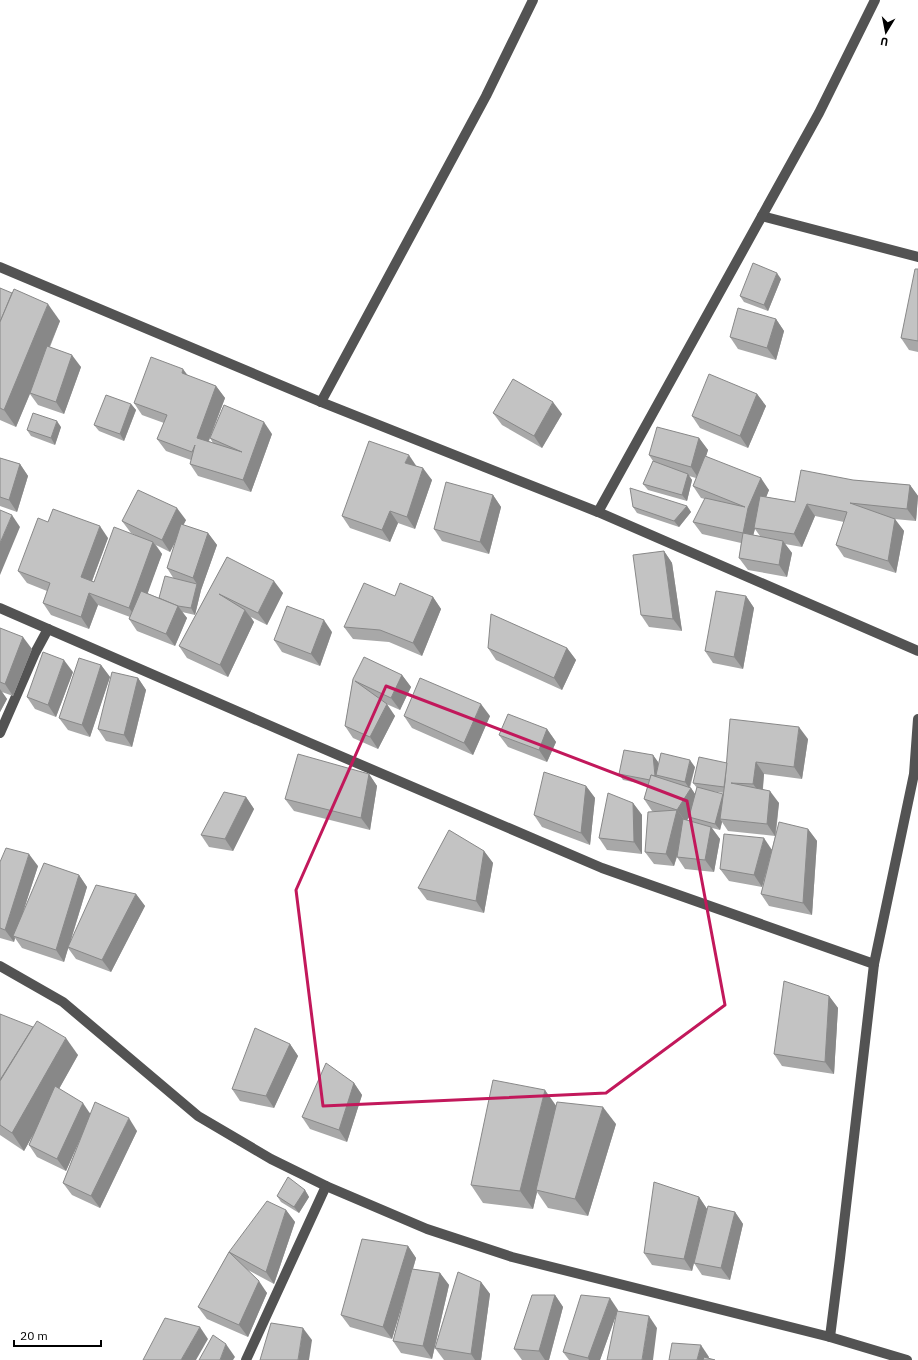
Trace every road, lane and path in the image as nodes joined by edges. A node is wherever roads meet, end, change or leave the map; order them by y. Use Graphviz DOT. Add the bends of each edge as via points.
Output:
graph roads {
  1 [pos="533,0"];
  2 [pos="875,0"];
  3 [pos="762,216"];
  4 [pos="918,257"];
  5 [pos="0,267"];
  6 [pos="320,402"];
  7 [pos="598,512"];
  8 [pos="0,608"];
  9 [pos="48,629"];
  10 [pos="918,651"];
  11 [pos="918,719"];
  12 [pos="0,733"];
  13 [pos="916,774"];
  14 [pos="874,964"];
  15 [pos="0,966"];
  16 [pos="326,1186"];
  17 [pos="830,1337"];
  18 [pos="246,1360"];
  19 [pos="908,1360"];
  1 -- 6 [label="street" via="486,96"];
  2 -- 3 [label="street" via="819,113"];
  3 -- 4 [label="street"];
  3 -- 7 [label="street"];
  5 -- 6 [label="street"];
  6 -- 7 [label="street"];
  7 -- 10 [label="street"];
  8 -- 9 [label="street"];
  9 -- 12 [label="street"];
  9 -- 14 [label="street" via="602,868"];
  11 -- 13 [label="street"];
  13 -- 14 [label="street"];
  14 -- 17 [label="street"];
  15 -- 16 [label="street" via="63,1002 198,1116 271,1159"];
  16 -- 17 [label="street" via="427,1229 512,1257"];
  16 -- 18 [label="street"];
  17 -- 19 [label="street"];
}
